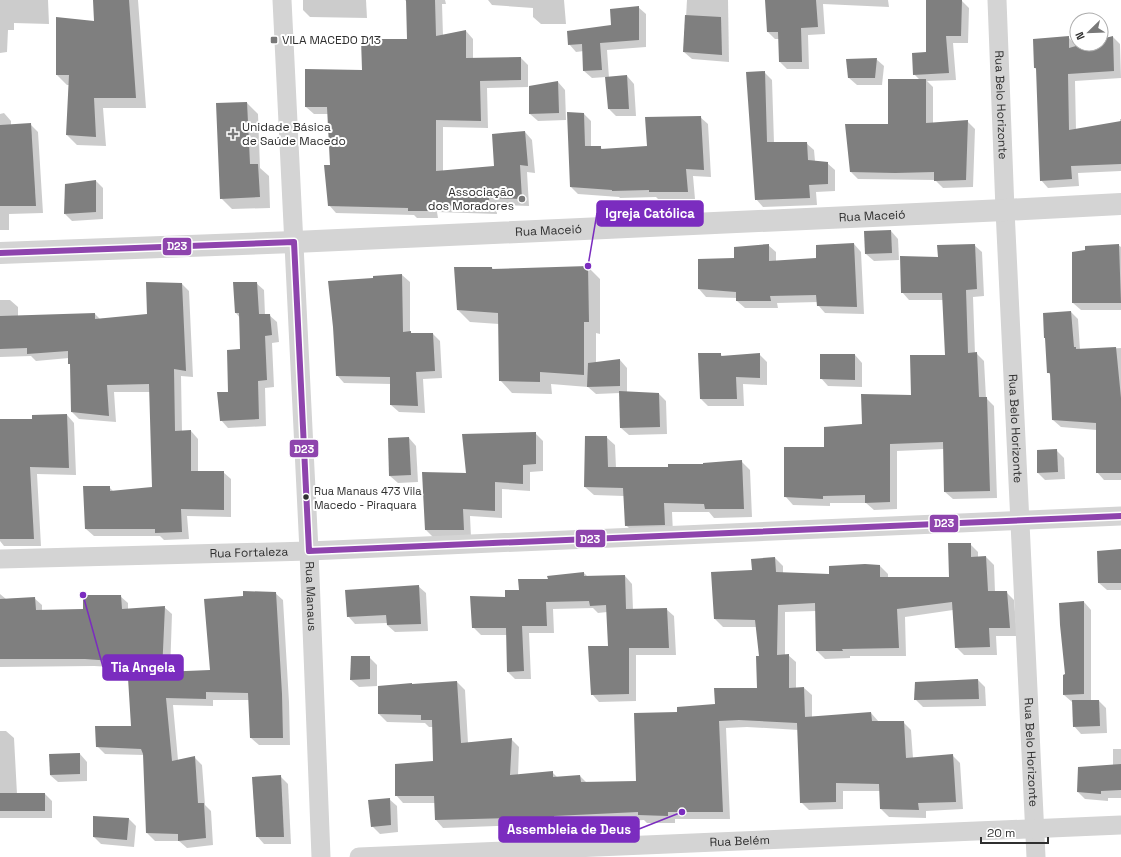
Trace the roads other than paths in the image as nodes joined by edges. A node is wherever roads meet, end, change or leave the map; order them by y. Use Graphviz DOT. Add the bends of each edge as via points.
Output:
graph roads {
  1 [pos="282,0"];
  2 [pos="997,0"];
  3 [pos="1121,204"];
  4 [pos="1005,210"];
  5 [pos="294,242"];
  6 [pos="0,253"];
  7 [pos="1121,516"];
  8 [pos="1021,521"];
  9 [pos="309,551"];
  10 [pos="0,559"];
  11 [pos="1121,825"];
  12 [pos="1035,828"];
  13 [pos="321,857"];
  14 [pos="359,857"];
  15 [pos="1036,857"];
  1 -- 5 [label="street, Rua Manaus"];
  2 -- 4 [label="street, Rua Belo Horizonte"];
  3 -- 4 [label="street, Rua Maceió"];
  4 -- 5 [label="street, Rua Maceió"];
  4 -- 8 [label="street, Rua Belo Horizonte"];
  5 -- 6 [label="street, Rua Maceió"];
  5 -- 9 [label="street, Rua Manaus"];
  7 -- 8 [label="street, Rua Fortaleza"];
  8 -- 9 [label="street, Rua Fortaleza"];
  8 -- 12 [label="street, Rua Belo Horizonte"];
  9 -- 10 [label="street, Rua Fortaleza"];
  9 -- 13 [label="street, Rua Manaus"];
  11 -- 12 [label="street, Rua Belém"];
  12 -- 14 [label="street, Rua Belém"];
  12 -- 15 [label="street, Rua Belo Horizonte"];
}
